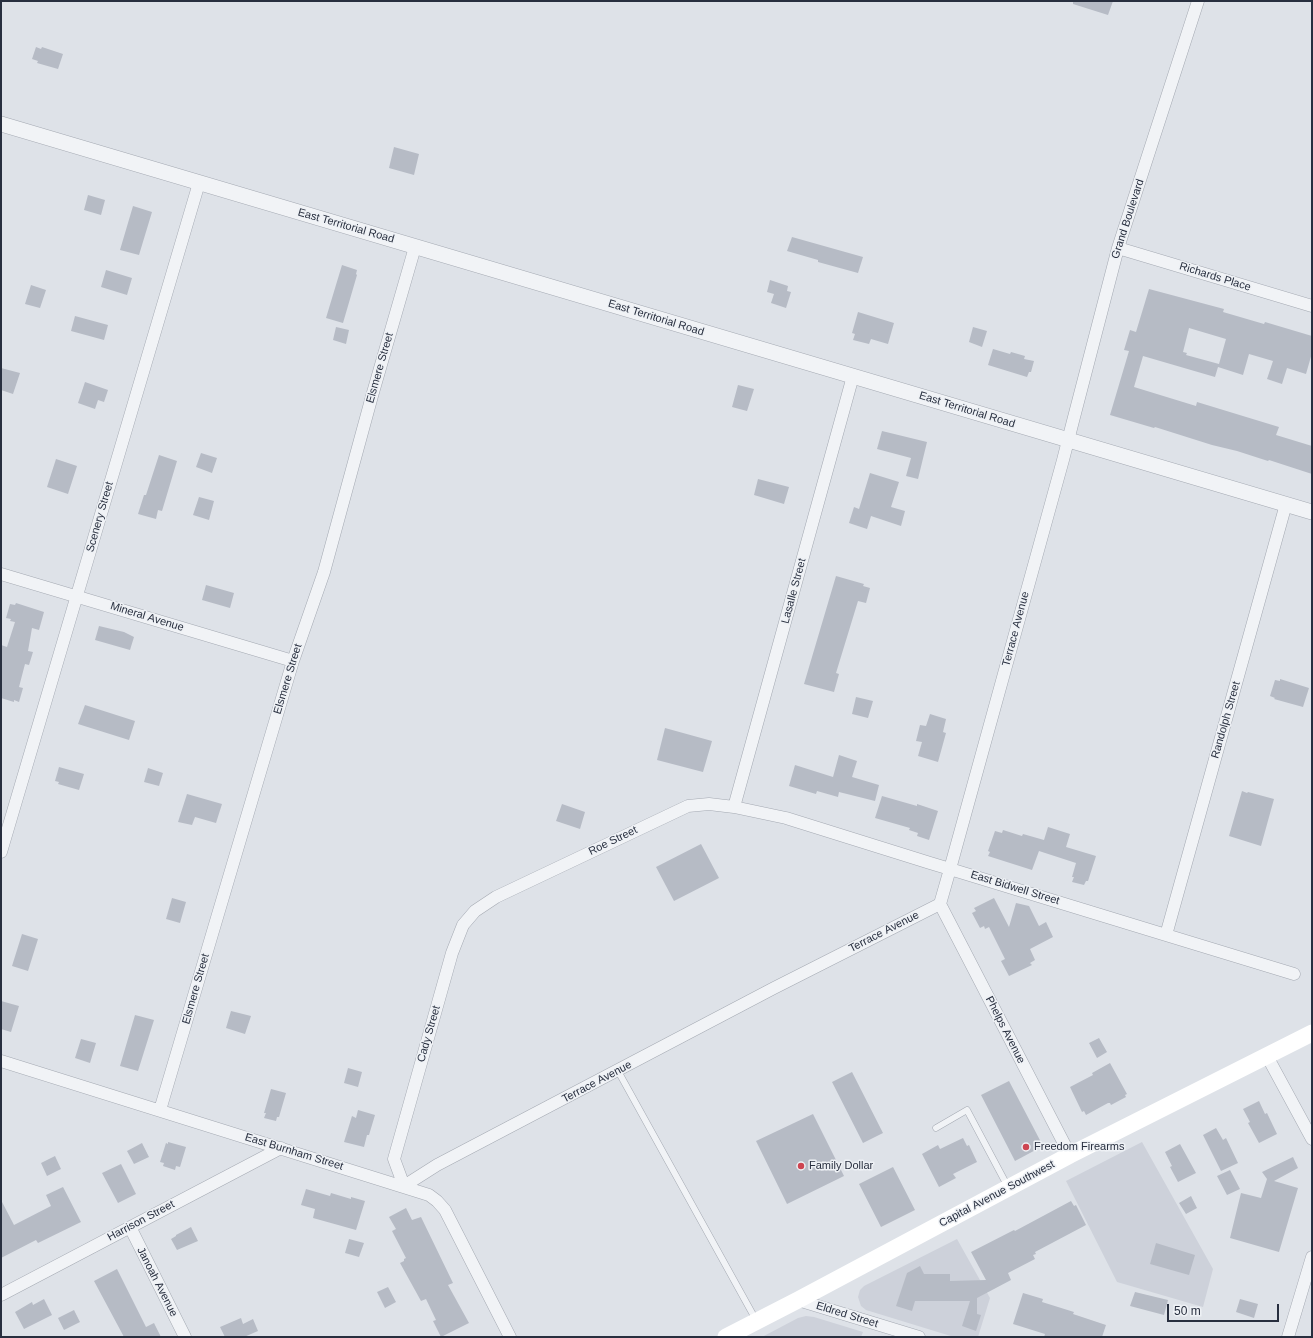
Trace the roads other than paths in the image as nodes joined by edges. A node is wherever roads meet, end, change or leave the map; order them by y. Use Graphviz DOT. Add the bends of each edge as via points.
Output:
graph roads {
  1 [pos="1198,1"];
  2 [pos="1,124"];
  3 [pos="199,182"];
  4 [pos="415,246"];
  5 [pos="1118,248"];
  6 [pos="1312,306"];
  7 [pos="853,376"];
  8 [pos="1068,440"];
  9 [pos="1286,504"];
  10 [pos="1312,512"];
  11 [pos="1,574"];
  12 [pos="76,596"];
  13 [pos="292,660"];
  14 [pos="734,806"];
  15 [pos="1,852"];
  16 [pos="950,868"];
  17 [pos="496,897"];
  18 [pos="940,904"];
  19 [pos="1166,935"];
  20 [pos="1294,974"];
  21 [pos="1312,1033"];
  22 [pos="1267,1056"];
  23 [pos="1,1061"];
  24 [pos="618,1071"];
  25 [pos="160,1110"];
  26 [pos="936,1128"];
  27 [pos="1312,1139"];
  28 [pos="281,1148"];
  29 [pos="1070,1155"];
  30 [pos="404,1186"];
  31 [pos="1009,1188"];
  32 [pos="130,1227"];
  33 [pos="1312,1257"];
  34 [pos="1,1294"];
  35 [pos="798,1300"];
  36 [pos="757,1321"];
  37 [pos="185,1337"];
  38 [pos="510,1337"];
  39 [pos="726,1337"];
  40 [pos="919,1337"];
  41 [pos="1288,1337"];
  1 -- 5 [label="street, Grand Boulevard"];
  2 -- 3 [label="street, East Territorial Road"];
  3 -- 4 [label="street, East Territorial Road"];
  3 -- 12 [label="street, Scenery Street"];
  4 -- 7 [label="street, East Territorial Road"];
  4 -- 13 [label="street, Elsmere Street" via="324,572"];
  5 -- 6 [label="street, Richards Place"];
  5 -- 8 [label="street, Grand Boulevard"];
  7 -- 8 [label="street, East Territorial Road"];
  7 -- 14 [label="street, Lasalle Street"];
  8 -- 9 [label="street, East Territorial Road"];
  8 -- 16 [label="street, Terrace Avenue"];
  9 -- 10 [label="street, East Territorial Road"];
  9 -- 19 [label="street, Randolph Street"];
  11 -- 12 [label="street, Mineral Avenue"];
  12 -- 13 [label="street, Mineral Avenue"];
  12 -- 15 [label="street, Scenery Street"];
  13 -- 25 [label="street, Elsmere Street"];
  14 -- 16 [label="street, East Bidwell Street" via="786,818"];
  14 -- 17 [label="street, Roe Street" via="698,804 678,810"];
  16 -- 18 [label="street, Terrace Avenue"];
  16 -- 19 [label="street, East Bidwell Street"];
  17 -- 30 [label="street, Cady Street" via="476,911 463,925 452,953 394,1159"];
  18 -- 24 [label="street, Terrace Avenue"];
  18 -- 29 [label="street, Phelps Avenue"];
  19 -- 20 [label="street, East Bidwell Street"];
  21 -- 22 [label="main road, Capital Avenue Southwest"];
  22 -- 27 [label="street"];
  22 -- 29 [label="main road, Capital Avenue Southwest"];
  23 -- 25 [label="street, East Burnham Street"];
  24 -- 30 [label="street, Terrace Avenue" via="437,1165"];
  24 -- 36 [label="lane"];
  25 -- 28 [label="street, East Burnham Street"];
  26 -- 31 [label="lane" via="967,1110"];
  28 -- 30 [label="street, East Burnham Street"];
  28 -- 32 [label="street, Harrison Street"];
  29 -- 31 [label="main road, Capital Avenue Southwest"];
  30 -- 38 [label="street, East Burnham Street" via="433,1197 445,1210"];
  31 -- 35 [label="main road, Capital Avenue Southwest"];
  32 -- 34 [label="street, Harrison Street"];
  32 -- 37 [label="street, Janoah Avenue"];
  33 -- 41 [label="street"];
  35 -- 36 [label="main road, Capital Avenue Southwest"];
  35 -- 40 [label="street, Eldred Street"];
  36 -- 39 [label="main road, Capital Avenue Southwest"];
}
